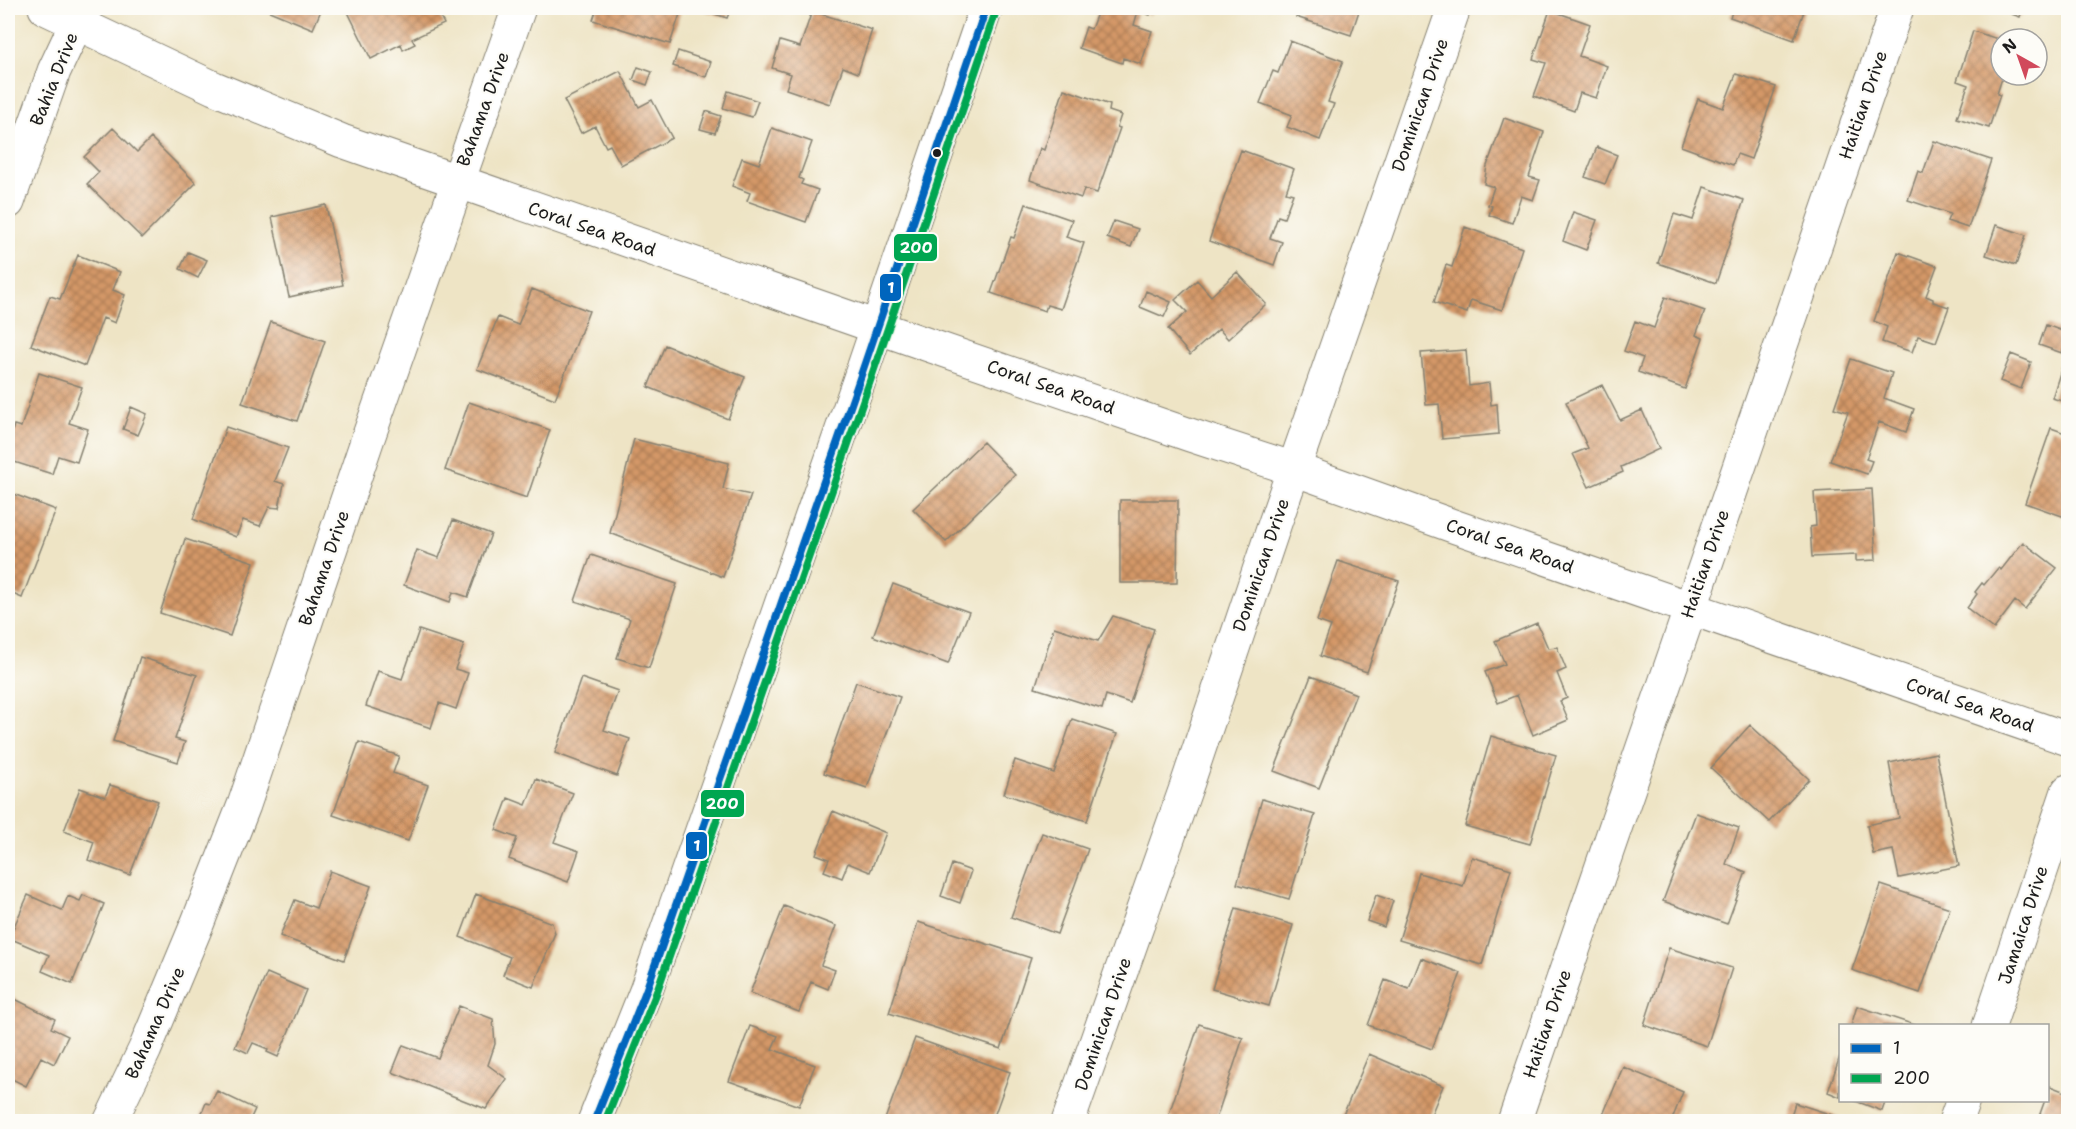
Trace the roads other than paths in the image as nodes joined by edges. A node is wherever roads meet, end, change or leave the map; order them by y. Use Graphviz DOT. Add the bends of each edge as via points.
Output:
graph roads {
  1 [pos="45,8"];
  2 [pos="519,8"];
  3 [pos="986,8"];
  4 [pos="1454,8"];
  5 [pos="1897,8"];
  6 [pos="76,24"];
  7 [pos="457,182"];
  8 [pos="8,202"];
  9 [pos="876,327"];
  10 [pos="1294,469"];
  11 [pos="1690,607"];
  12 [pos="2068,739"];
  13 [pos="2068,791"];
  14 [pos="1990,1024"];
  15 [pos="1963,1102"];
  16 [pos="110,1122"];
  17 [pos="594,1122"];
  18 [pos="1068,1122"];
  19 [pos="1514,1122"];
  20 [pos="1955,1122"];
  1 -- 6 [label="street, Coral Sea Road"];
  2 -- 7 [label="street, Bahama Drive"];
  3 -- 9 [label="street"];
  4 -- 10 [label="street, Dominican Drive"];
  5 -- 11 [label="street, Haitian Drive"];
  6 -- 7 [label="street, Coral Sea Road" via="258,108"];
  6 -- 8 [label="street, Bahia Drive" via="54,71"];
  7 -- 9 [label="street, Coral Sea Road"];
  7 -- 16 [label="street, Bahama Drive" via="243,805 145,1049"];
  9 -- 10 [label="street, Coral Sea Road"];
  9 -- 17 [label="street" via="646,991"];
  10 -- 11 [label="street, Coral Sea Road"];
  10 -- 18 [label="street, Dominican Drive"];
  11 -- 12 [label="street, Coral Sea Road"];
  11 -- 19 [label="street, Haitian Drive"];
  13 -- 14 [label="street, Jamaica Drive"];
  15 -- 20 [label="street"];
}
